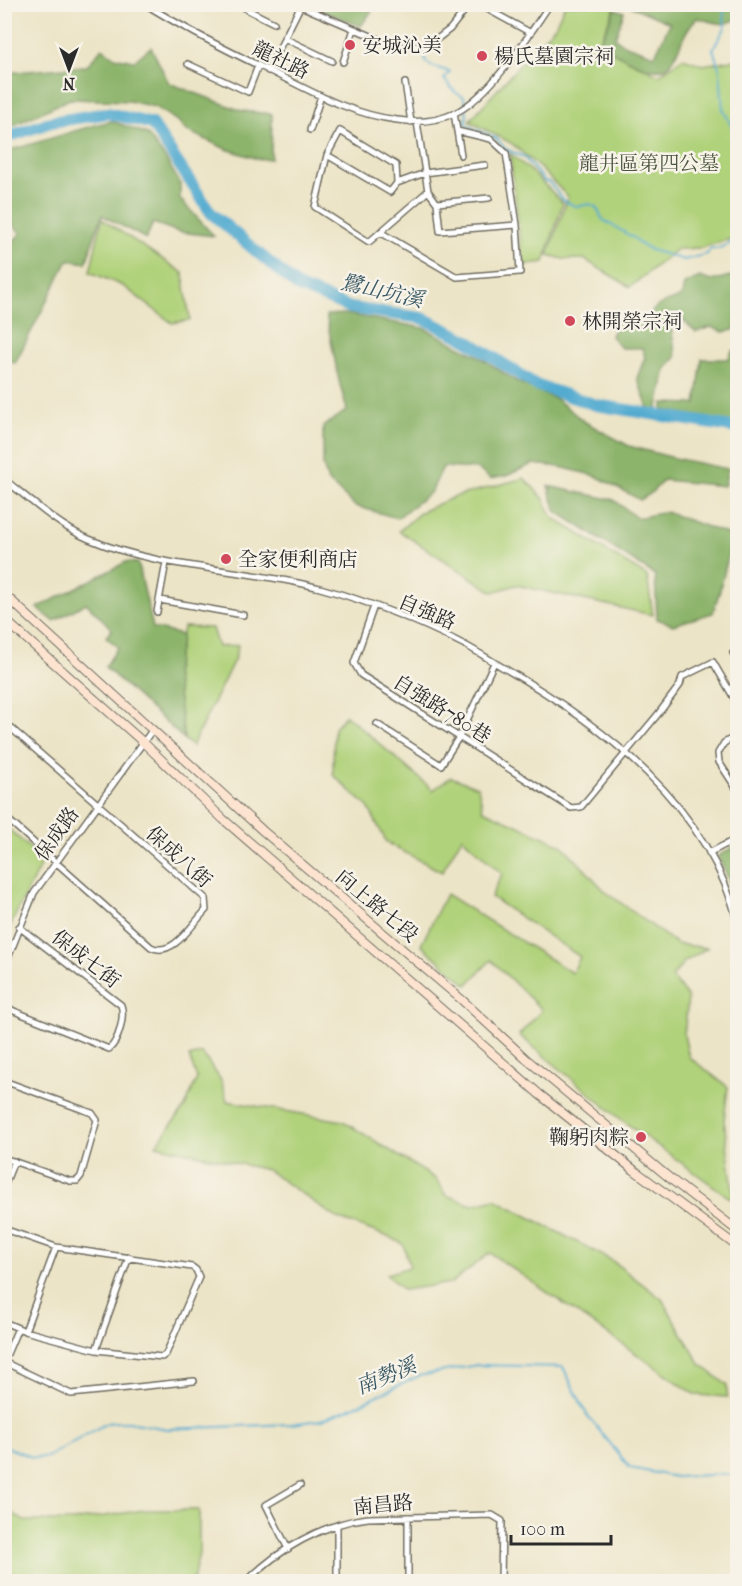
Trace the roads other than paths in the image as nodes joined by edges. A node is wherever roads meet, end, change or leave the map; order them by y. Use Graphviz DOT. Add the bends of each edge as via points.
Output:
graph roads {
  1 [pos="145,4"];
  2 [pos="248,4"];
  3 [pos="470,4"];
  4 [pos="478,4"];
  5 [pos="550,4"];
  6 [pos="299,5"];
  7 [pos="274,23"];
  8 [pos="354,29"];
  9 [pos="531,33"];
  10 [pos="284,38"];
  11 [pos="332,61"];
  12 [pos="343,62"];
  13 [pos="188,64"];
  14 [pos="258,66"];
  15 [pos="268,70"];
  16 [pos="405,83"];
  17 [pos="321,96"];
  18 [pos="454,113"];
  19 [pos="414,122"];
  20 [pos="310,130"];
  21 [pos="457,131"];
  22 [pos="327,155"];
  23 [pos="461,155"];
  24 [pos="485,165"];
  25 [pos="425,173"];
  26 [pos="397,183"];
  27 [pos="428,191"];
  28 [pos="489,198"];
  29 [pos="437,203"];
  30 [pos="517,225"];
  31 [pos="380,232"];
  32 [pos="4,479"];
  33 [pos="166,562"];
  34 [pos="4,594"];
  35 [pos="160,600"];
  36 [pos="374,606"];
  37 [pos="157,612"];
  38 [pos="243,615"];
  39 [pos="4,619"];
  40 [pos="733,653"];
  41 [pos="738,660"];
  42 [pos="495,663"];
  43 [pos="738,705"];
  44 [pos="4,722"];
  45 [pos="377,724"];
  46 [pos="153,729"];
  47 [pos="738,735"];
  48 [pos="459,737"];
  49 [pos="144,742"];
  50 [pos="627,754"];
  51 [pos="738,791"];
  52 [pos="97,803"];
  53 [pos="4,816"];
  54 [pos="738,838"];
  55 [pos="709,853"];
  56 [pos="55,862"];
  57 [pos="738,924"];
  58 [pos="19,927"];
  59 [pos="4,968"];
  60 [pos="4,1007"];
  61 [pos="4,1081"];
  62 [pos="738,1108"];
  63 [pos="738,1139"];
  64 [pos="4,1158"];
  65 [pos="14,1161"];
  66 [pos="4,1187"];
  67 [pos="4,1228"];
  68 [pos="738,1231"];
  69 [pos="56,1247"];
  70 [pos="738,1247"];
  71 [pos="129,1257"];
  72 [pos="4,1322"];
  73 [pos="18,1328"];
  74 [pos="25,1331"];
  75 [pos="96,1350"];
  76 [pos="4,1361"];
  77 [pos="194,1381"];
  78 [pos="300,1485"];
  79 [pos="408,1517"];
  80 [pos="337,1526"];
  81 [pos="288,1549"];
  82 [pos="246,1581"];
  83 [pos="337,1581"];
  84 [pos="408,1581"];
  85 [pos="502,1581"];
  1 -- 14 [label="street, 龍社路"];
  2 -- 7 [label="street" via="246,9"];
  3 -- 8 [label="street" via="450,29 428,46 397,47"];
  4 -- 9 [label="street"];
  5 -- 9 [label="street, 龍社路"];
  6 -- 8 [label="street"];
  6 -- 10 [label="street"];
  8 -- 12 [label="street"];
  9 -- 18 [label="street, 龍社路" via="486,88"];
  10 -- 11 [label="street"];
  10 -- 15 [label="street"];
  13 -- 14 [label="street" via="248,92"];
  14 -- 15 [label="street, 龍社路"];
  15 -- 17 [label="street, 龍社路"];
  16 -- 19 [label="street"];
  17 -- 19 [label="street, 龍社路" via="373,115"];
  17 -- 20 [label="street"];
  18 -- 19 [label="street, 龍社路"];
  18 -- 21 [label="street"];
  19 -- 25 [label="street"];
  21 -- 23 [label="street"];
  21 -- 30 [label="street" via="491,140 507,153"];
  22 -- 26 [label="street" via="390,192"];
  22 -- 26 [label="street" via="340,131 396,165"];
  22 -- 31 [label="street" via="315,207 369,242"];
  24 -- 25 [label="street"];
  25 -- 26 [label="street"];
  25 -- 27 [label="street"];
  27 -- 29 [label="street"];
  27 -- 31 [label="street"];
  28 -- 29 [label="street"];
  29 -- 30 [label="street" via="440,231"];
  30 -- 31 [label="street" via="520,272 457,277"];
  32 -- 33 [label="street, 自強路" via="87,538"];
  33 -- 35 [label="street"];
  33 -- 36 [label="street, 自強路" via="318,588"];
  34 -- 46 [label="main road, 向上路七段"];
  35 -- 37 [label="street"];
  35 -- 38 [label="street"];
  36 -- 42 [label="street, 自強路" via="459,642"];
  36 -- 48 [label="street, 自強路780巷" via="354,663 356,670"];
  39 -- 49 [label="main road, 向上路七段"];
  40 -- 41 [label="street"];
  42 -- 48 [label="street"];
  42 -- 50 [label="street, 自強路" via="572,710"];
  43 -- 50 [label="street" via="712,662 682,677 680,685"];
  44 -- 52 [label="street, 保成八街"];
  45 -- 48 [label="street" via="441,765"];
  46 -- 49 [label="street, 保成路"];
  46 -- 68 [label="main road, 向上路七段" via="263,831 525,1058"];
  47 -- 51 [label="street" via="724,743 718,753 719,762"];
  48 -- 50 [label="street, 自強路780巷" via="571,808 581,807"];
  49 -- 52 [label="street, 保成路"];
  49 -- 70 [label="main road, 向上路七段" via="232,826 555,1107"];
  50 -- 55 [label="street, 自強路" via="656,782"];
  52 -- 56 [label="street, 保成路"];
  52 -- 56 [label="street, 保成八街" via="205,898 206,910 172,947 157,950"];
  53 -- 56 [label="street, 保成八街"];
  54 -- 55 [label="street"];
  55 -- 57 [label="street, 自強路" via="729,894"];
  56 -- 58 [label="street, 保成路" via="34,893"];
  58 -- 59 [label="street, 保成路"];
  58 -- 60 [label="street, 保成七街" via="121,1005 124,1013 114,1045 109,1048"];
  61 -- 65 [label="street" via="92,1113 97,1120 77,1181"];
  62 -- 63 [label="street"];
  64 -- 65 [label="street"];
  65 -- 66 [label="street"];
  67 -- 69 [label="street"];
  69 -- 71 [label="street"];
  69 -- 74 [label="street"];
  71 -- 75 [label="street"];
  71 -- 75 [label="street" via="192,1267 199,1277 162,1357"];
  72 -- 73 [label="street"];
  73 -- 74 [label="street"];
  73 -- 76 [label="street"];
  74 -- 75 [label="street"];
  76 -- 77 [label="street" via="71,1394"];
  78 -- 81 [label="street" via="266,1504"];
  79 -- 80 [label="street, 南昌路" via="359,1519"];
  79 -- 84 [label="street"];
  79 -- 85 [label="street, 南昌路" via="492,1515 502,1521"];
  80 -- 81 [label="street, 南昌路"];
  80 -- 83 [label="street"];
  81 -- 82 [label="street, 南昌路"];
}
